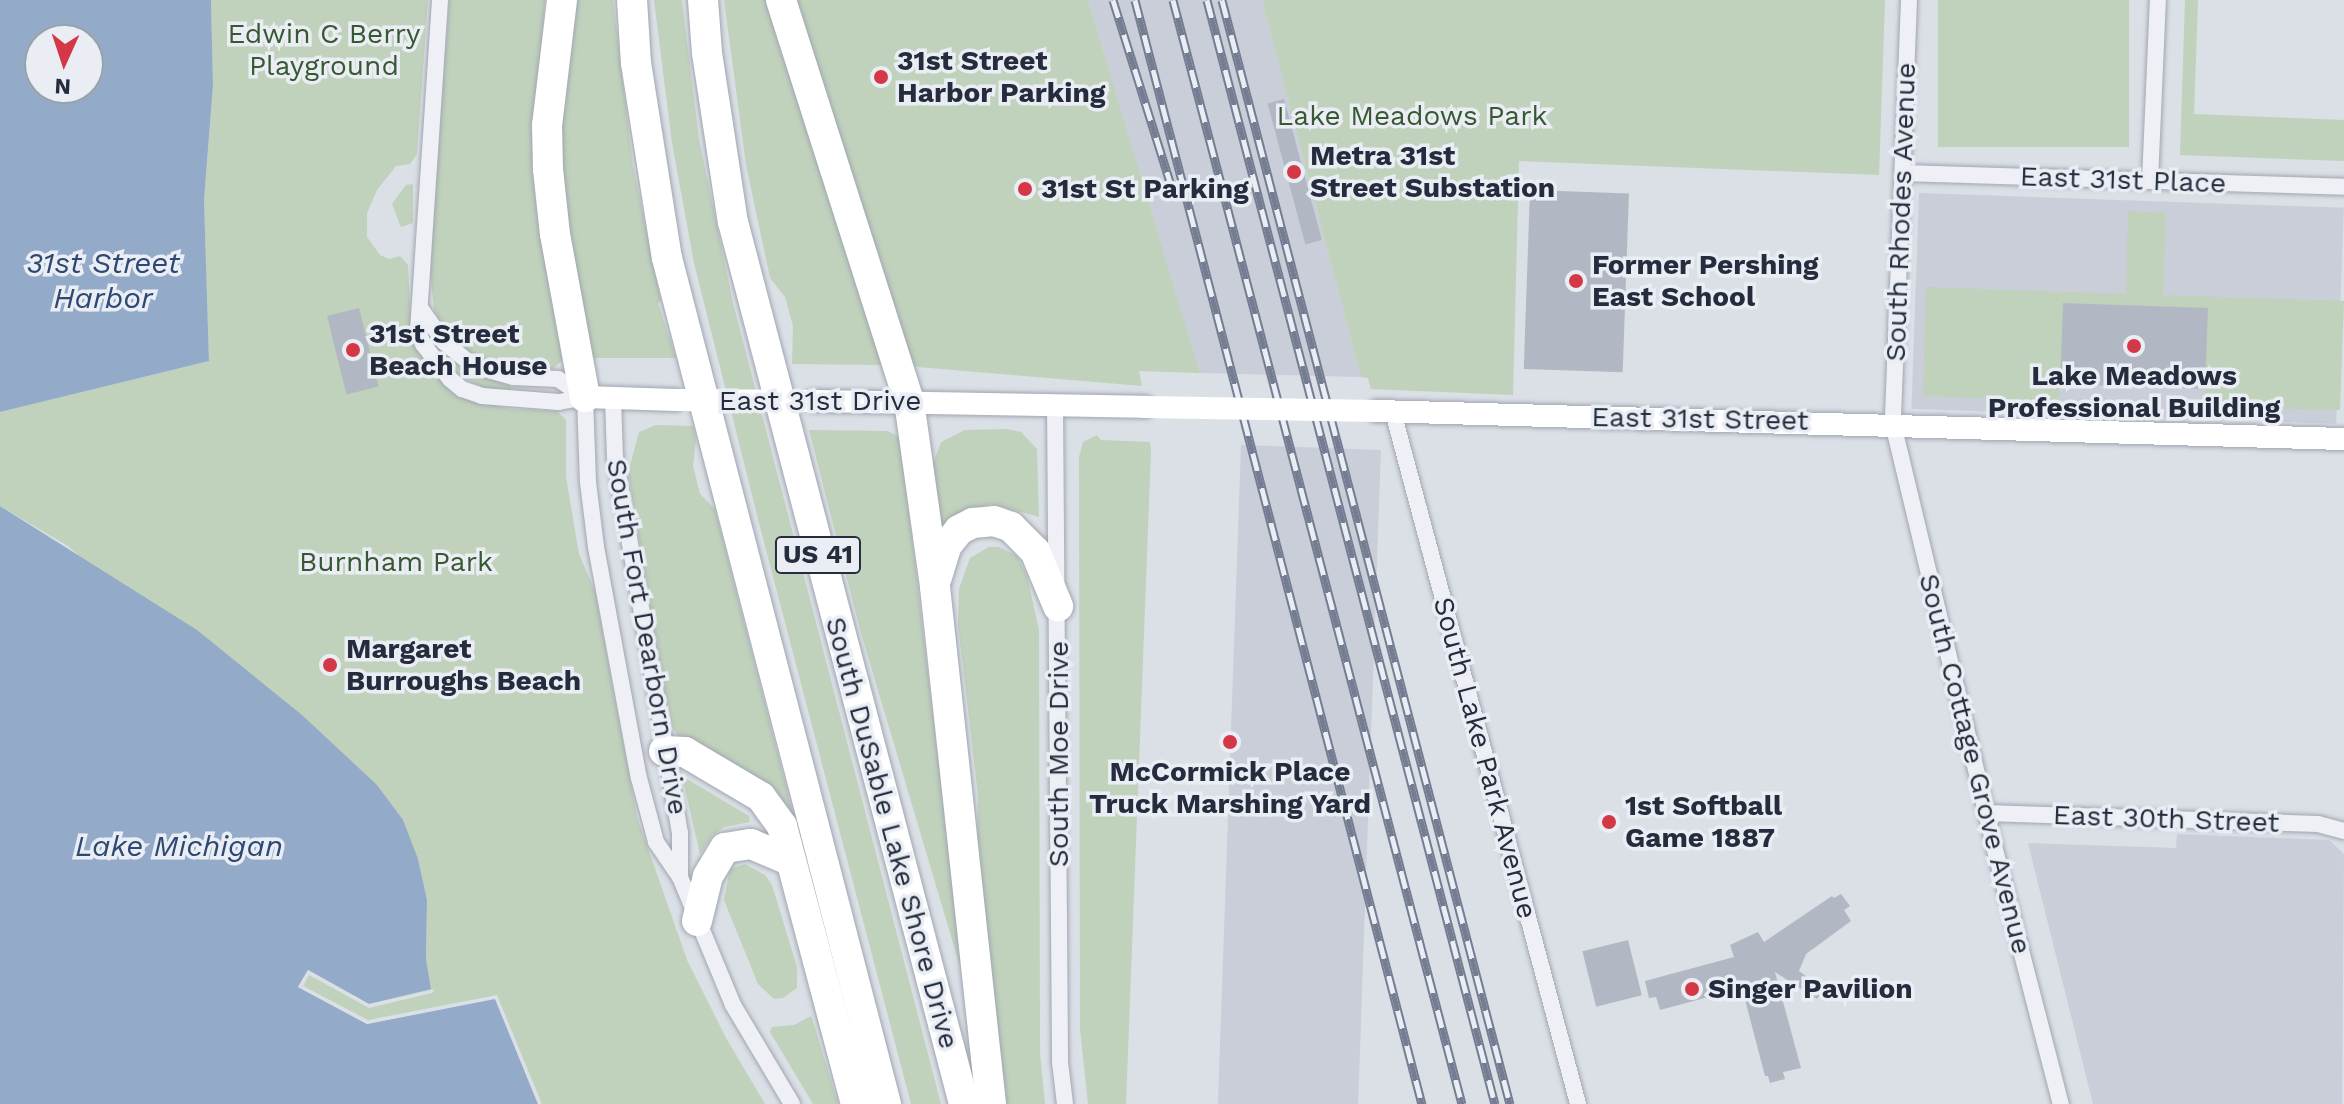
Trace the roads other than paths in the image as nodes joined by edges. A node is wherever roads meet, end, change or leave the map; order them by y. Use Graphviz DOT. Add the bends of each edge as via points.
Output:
graph roads {
  1 [pos="440,0"];
  2 [pos="562,0"];
  3 [pos="632,0"];
  4 [pos="703,0"];
  5 [pos="781,0"];
  6 [pos="1909,0"];
  7 [pos="2158,0"];
  8 [pos="1903,173"];
  9 [pos="2150,181"];
  10 [pos="2344,187"];
  11 [pos="421,309"];
  12 [pos="599,398"];
  13 [pos="909,401"];
  14 [pos="1055,404"];
  15 [pos="1385,412"];
  16 [pos="1893,424"];
  17 [pos="2344,439"];
  18 [pos="935,587"];
  19 [pos="1058,606"];
  20 [pos="664,751"];
  21 [pos="1986,813"];
  22 [pos="2344,831"];
  23 [pos="791,861"];
  24 [pos="680,877"];
  25 [pos="697,921"];
  26 [pos="792,1104"];
  27 [pos="856,1104"];
  28 [pos="886,1104"];
  29 [pos="964,1104"];
  30 [pos="991,1104"];
  31 [pos="1065,1104"];
  32 [pos="1578,1104"];
  33 [pos="2061,1104"];
  1 -- 11 [label="street"];
  2 -- 12 [label="highway" via="547,125 548,169 555,234"];
  3 -- 28 [label="highway, US 41" via="636,63 667,258"];
  4 -- 29 [label="highway, South DuSable Lake Shore Drive / US 41" via="733,222"];
  5 -- 13 [label="highway"];
  6 -- 8 [label="street, South Rhodes Avenue"];
  7 -- 9 [label="street"];
  8 -- 9 [label="street, East 31st Place"];
  8 -- 16 [label="street, South Rhodes Avenue"];
  9 -- 10 [label="street, East 31st Place"];
  11 -- 12 [label="street" via="444,342 474,366 513,377 558,379"];
  11 -- 12 [label="street" via="418,329 423,344 462,389 524,402"];
  12 -- 13 [label="main road, East 31st Drive, bridge"];
  12 -- 20 [label="street, South Fort Dearborn Drive" via="615,457"];
  12 -- 24 [label="street, South Fort Dearborn Drive" via="588,482 596,547 639,778 656,842"];
  13 -- 14 [label="main road, East 31st Drive"];
  13 -- 18 [label="highway"];
  14 -- 15 [label="main road, East 31st Street, bridge"];
  14 -- 19 [label="street, South Moe Drive"];
  15 -- 16 [label="main road, East 31st Street"];
  15 -- 32 [label="street, South Lake Park Avenue"];
  16 -- 17 [label="main road, East 31st Street"];
  16 -- 21 [label="street, South Cottage Grove Avenue"];
  18 -- 19 [label="highway" via="947,545 959,530 994,521 1011,527 1035,551"];
  18 -- 30 [label="highway"];
  19 -- 31 [label="street, South Moe Drive" via="1060,1062"];
  20 -- 23 [label="highway" via="685,752 761,797 782,826"];
  20 -- 24 [label="street, South Fort Dearborn Drive" via="680,833"];
  21 -- 22 [label="street, East 30th Street" via="2318,824"];
  21 -- 33 [label="street, South Cottage Grove Avenue"];
  23 -- 25 [label="highway" via="751,844 725,848 708,876"];
  23 -- 27 [label="highway"];
  24 -- 25 [label="street, South Fort Dearborn Drive"];
  25 -- 26 [label="street, South Fort Dearborn Drive" via="733,1005"];
}
